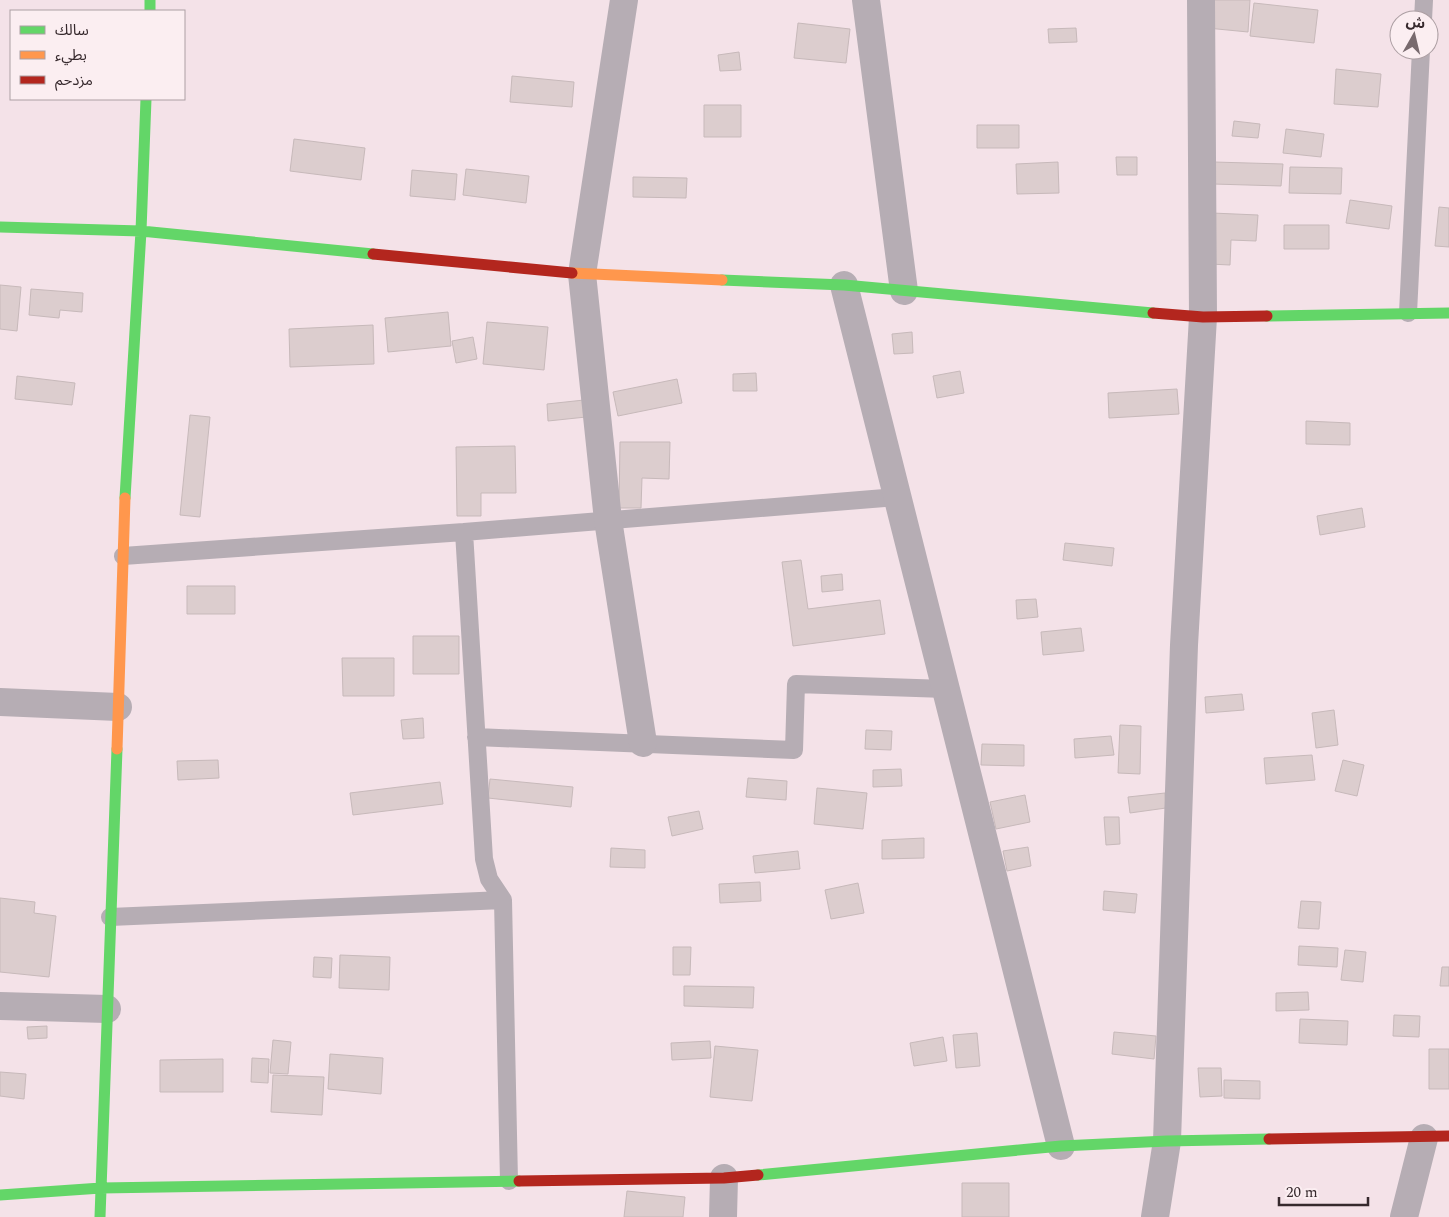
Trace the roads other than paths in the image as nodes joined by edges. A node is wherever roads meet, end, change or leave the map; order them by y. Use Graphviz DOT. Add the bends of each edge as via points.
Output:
graph roads {
  1 [pos="624,0"];
  2 [pos="866,0"];
  3 [pos="1201,0"];
  4 [pos="1421,60"];
  5 [pos="146,100"];
  6 [pos="0,228"];
  7 [pos="141,231"];
  8 [pos="582,274"];
  9 [pos="844,285"];
  10 [pos="904,291"];
  11 [pos="1408,313"];
  12 [pos="1449,313"];
  13 [pos="1203,317"];
  14 [pos="897,497"];
  15 [pos="608,520"];
  16 [pos="464,532"];
  17 [pos="123,556"];
  18 [pos="946,689"];
  19 [pos="0,702"];
  20 [pos="118,707"];
  21 [pos="476,737"];
  22 [pos="643,743"];
  23 [pos="503,900"];
  24 [pos="110,918"];
  25 [pos="0,1006"];
  26 [pos="107,1009"];
  27 [pos="1436,1137"];
  28 [pos="1167,1141"];
  29 [pos="1061,1146"];
  30 [pos="724,1178"];
  31 [pos="509,1181"];
  32 [pos="101,1188"];
  33 [pos="0,1195"];
  34 [pos="100,1217"];
  35 [pos="723,1217"];
  36 [pos="1155,1217"];
  37 [pos="1404,1217"];
  1 -- 8 [label="street"];
  2 -- 10 [label="street"];
  3 -- 13 [label="street"];
  4 -- 11 [label="lane"];
  5 -- 7 [label="street"];
  6 -- 7 [label="street"];
  7 -- 8 [label="street"];
  7 -- 17 [label="street"];
  8 -- 9 [label="street"];
  8 -- 15 [label="street"];
  9 -- 10 [label="street"];
  9 -- 14 [label="street"];
  10 -- 13 [label="street"];
  11 -- 12 [label="street"];
  11 -- 13 [label="street"];
  13 -- 28 [label="street" via="1184,645"];
  14 -- 15 [label="lane"];
  14 -- 18 [label="street"];
  15 -- 16 [label="lane"];
  15 -- 22 [label="street"];
  16 -- 17 [label="lane"];
  16 -- 21 [label="lane"];
  17 -- 20 [label="street"];
  18 -- 22 [label="lane" via="796,684 794,750"];
  18 -- 29 [label="street"];
  19 -- 20 [label="street"];
  20 -- 24 [label="street"];
  21 -- 22 [label="lane"];
  21 -- 23 [label="lane" via="484,858 489,879"];
  23 -- 24 [label="lane"];
  23 -- 31 [label="lane"];
  24 -- 26 [label="street"];
  25 -- 26 [label="street"];
  26 -- 32 [label="street"];
  27 -- 28 [label="street"];
  27 -- 37 [label="street"];
  28 -- 29 [label="street"];
  28 -- 36 [label="street"];
  29 -- 30 [label="street"];
  30 -- 31 [label="street"];
  30 -- 35 [label="street"];
  31 -- 32 [label="street"];
  32 -- 33 [label="street"];
  32 -- 34 [label="street"];
}
